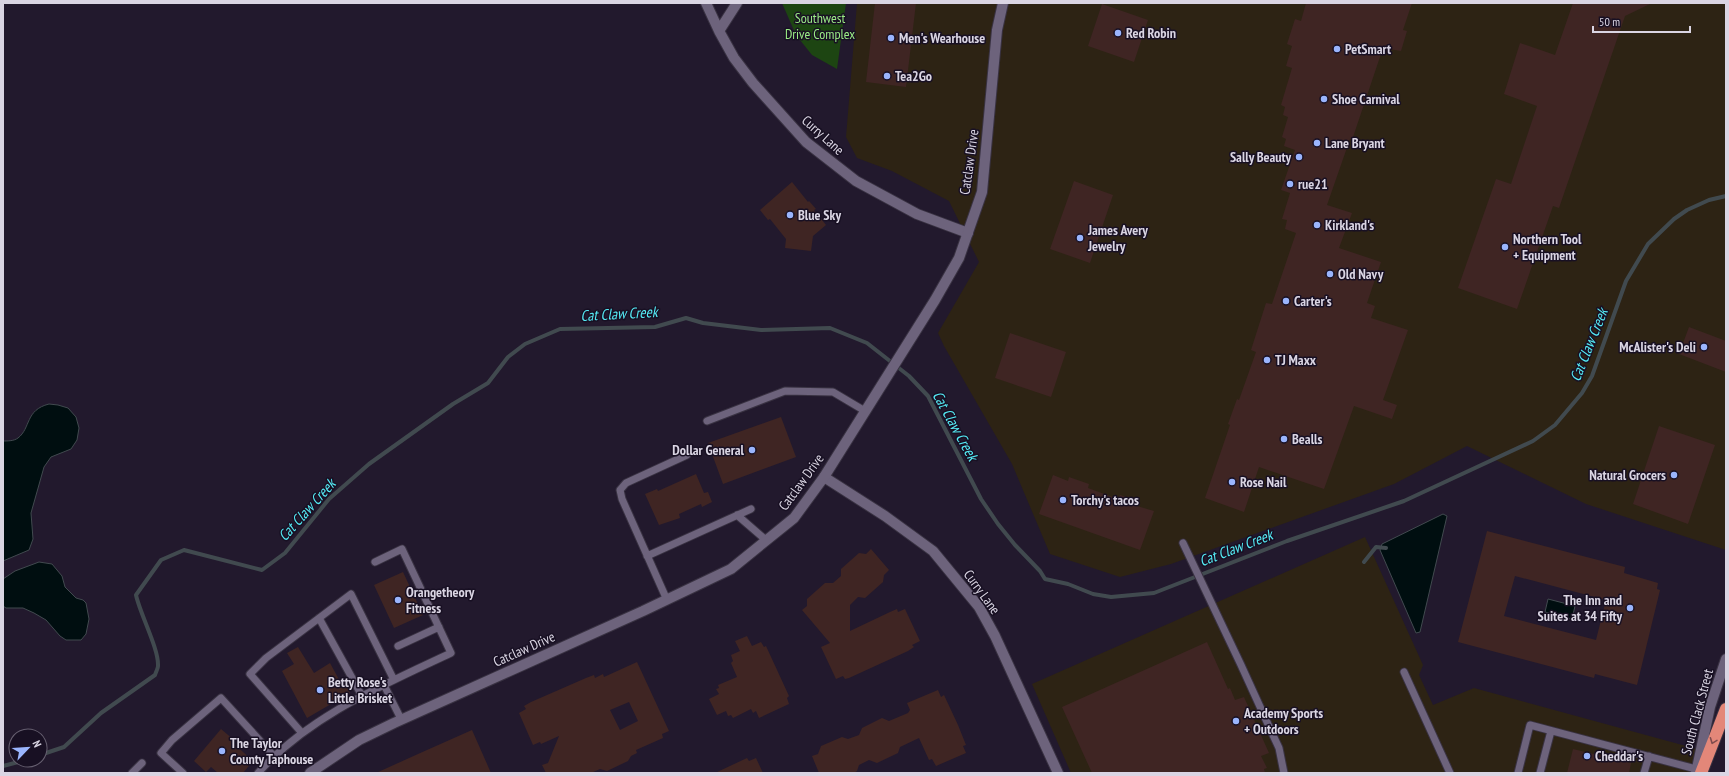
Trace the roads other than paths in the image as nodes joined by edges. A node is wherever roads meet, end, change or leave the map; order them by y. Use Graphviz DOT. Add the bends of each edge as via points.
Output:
graph roads {
  1 [pos="706,3"];
  2 [pos="737,3"];
  3 [pos="1003,3"];
  4 [pos="719,31"];
  5 [pos="968,233"];
  6 [pos="865,411"];
  7 [pos="708,422"];
  8 [pos="687,455"];
  9 [pos="824,477"];
  10 [pos="751,508"];
  11 [pos="737,515"];
  12 [pos="767,541"];
  13 [pos="1182,543"];
  14 [pos="648,556"];
  15 [pos="375,562"];
  16 [pos="667,600"];
  17 [pos="319,618"];
  18 [pos="439,627"];
  19 [pos="398,646"];
  20 [pos="1726,659"];
  21 [pos="1404,672"];
  22 [pos="394,680"];
  23 [pos="384,684"];
  24 [pos="362,696"];
  25 [pos="1726,709"];
  26 [pos="402,719"];
  27 [pos="1551,731"];
  28 [pos="302,733"];
  29 [pos="274,756"];
  30 [pos="1648,756"];
  31 [pos="142,763"];
  32 [pos="1698,772"];
  33 [pos="132,773"];
  34 [pos="183,773"];
  35 [pos="258,773"];
  36 [pos="310,773"];
  37 [pos="1058,773"];
  38 [pos="1284,773"];
  39 [pos="1450,773"];
  40 [pos="1518,773"];
  41 [pos="1540,773"];
  42 [pos="1644,773"];
  1 -- 4 [label="street, Curry Lane"];
  2 -- 4 [label="street"];
  3 -- 5 [label="street, Catclaw Drive" via="997,30 982,192"];
  4 -- 5 [label="street, Curry Lane" via="734,58 753,83 806,142 856,181 917,214"];
  5 -- 6 [label="street, Catclaw Drive" via="959,258 935,300"];
  6 -- 7 [label="lane" via="833,392 785,391"];
  6 -- 9 [label="street, Catclaw Drive"];
  8 -- 14 [label="lane" via="626,483 620,490"];
  9 -- 12 [label="street, Catclaw Drive" via="794,518"];
  9 -- 37 [label="street, Curry Lane" via="933,550 979,607"];
  10 -- 11 [label="lane"];
  11 -- 12 [label="lane"];
  11 -- 14 [label="lane"];
  12 -- 16 [label="street, Catclaw Drive" via="731,568"];
  13 -- 38 [label="lane" via="1279,748"];
  14 -- 16 [label="lane"];
  15 -- 18 [label="lane" via="402,549"];
  16 -- 26 [label="street, Catclaw Drive"];
  17 -- 22 [label="lane" via="351,594"];
  17 -- 24 [label="lane"];
  17 -- 28 [label="lane" via="266,658 250,674"];
  18 -- 19 [label="lane"];
  18 -- 22 [label="lane" via="451,653"];
  20 -- 32 [label="street, South Clack Street" via="1710,707"];
  21 -- 39 [label="lane"];
  22 -- 23 [label="lane"];
  23 -- 24 [label="lane"];
  23 -- 26 [label="lane"];
  24 -- 28 [label="lane"];
  25 -- 32 [label="highway, one-way"];
  26 -- 36 [label="street, Catclaw Drive" via="359,740"];
  27 -- 30 [label="lane"];
  27 -- 40 [label="lane" via="1530,725"];
  27 -- 41 [label="lane"];
  28 -- 29 [label="lane"];
  29 -- 34 [label="lane" via="221,698 172,740 161,753"];
  29 -- 35 [label="lane"];
  30 -- 32 [label="lane"];
  30 -- 42 [label="lane"];
  31 -- 33 [label="lane"];
}
